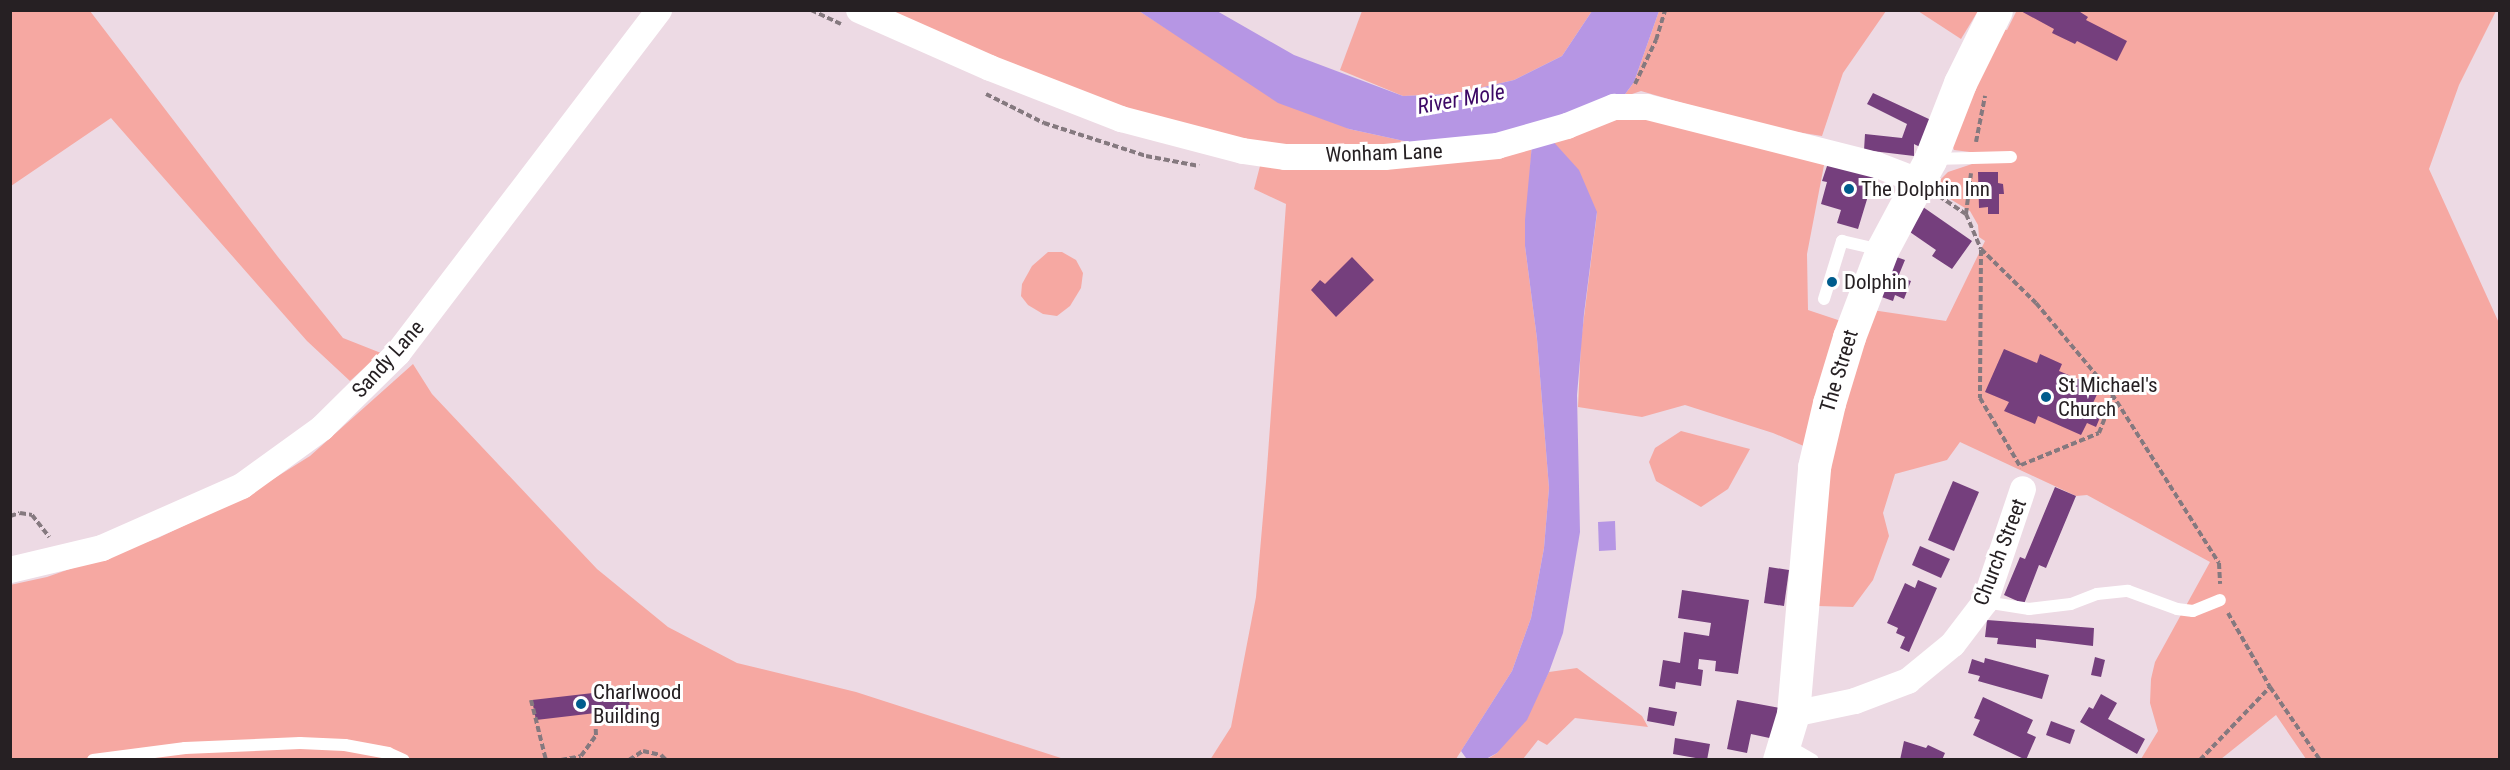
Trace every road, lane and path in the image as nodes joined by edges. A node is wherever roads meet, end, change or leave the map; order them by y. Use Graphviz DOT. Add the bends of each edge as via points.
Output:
graph roads {
  1 [pos="659,10"];
  2 [pos="859,10"];
  3 [pos="1996,10"];
  4 [pos="1987,91"];
  5 [pos="2011,157"];
  6 [pos="1973,158"];
  7 [pos="1924,170"];
  8 [pos="1966,214"];
  9 [pos="1981,249"];
  10 [pos="1882,250"];
  11 [pos="1824,299"];
  12 [pos="2113,397"];
  13 [pos="2022,477"];
  14 [pos="10,516"];
  15 [pos="58,558"];
  16 [pos="10,570"];
  17 [pos="2220,600"];
  18 [pos="1985,602"];
  19 [pos="2270,687"];
  20 [pos="531,700"];
  21 [pos="595,718"];
  22 [pos="1785,739"];
  23 [pos="582,758"];
  24 [pos="93,759"];
  25 [pos="404,759"];
  26 [pos="546,759"];
  27 [pos="561,759"];
  28 [pos="629,759"];
  29 [pos="666,759"];
  30 [pos="1814,759"];
  31 [pos="2200,759"];
  32 [pos="2320,759"];
  1 -- 15 [label="street, Sandy Lane" via="398,353 322,428 242,486 102,548"];
  2 -- 7 [label="street, Wonham Lane" via="990,68 1121,119 1243,152 1285,157 1385,157 1497,146 1567,126 1614,107 1647,107 1877,165"];
  3 -- 7 [label="street, The Street"];
  4 -- 6 [label="path"];
  5 -- 6 [label="lane"];
  6 -- 7 [label="lane"];
  6 -- 8 [label="path"];
  7 -- 8 [label="path"];
  7 -- 10 [label="street, The Street"];
  8 -- 9 [label="path"];
  9 -- 12 [label="path" via="2036,303"];
  9 -- 13 [label="path" via="1980,398"];
  10 -- 11 [label="lane" via="1842,241"];
  10 -- 22 [label="street, The Street" via="1828,402 1814,467"];
  12 -- 13 [label="path" via="2099,434"];
  12 -- 17 [label="path" via="2219,563"];
  13 -- 18 [label="street, Church Street"];
  14 -- 15 [label="path" via="32,515 48,532"];
  15 -- 16 [label="street, Sandy Lane"];
  17 -- 18 [label="lane" via="2193,611 2128,591 2029,609"];
  17 -- 19 [label="path"];
  18 -- 22 [label="street, Church Street" via="1953,644 1908,681 1855,700"];
  19 -- 31 [label="path"];
  19 -- 32 [label="path"];
  20 -- 26 [label="path"];
  21 -- 23 [label="path" via="596,735"];
  22 -- 30 [label="lane"];
  23 -- 27 [label="path"];
  24 -- 25 [label="lane" via="185,748 300,743 345,745"];
  28 -- 29 [label="path" via="643,752 661,754"];
}
